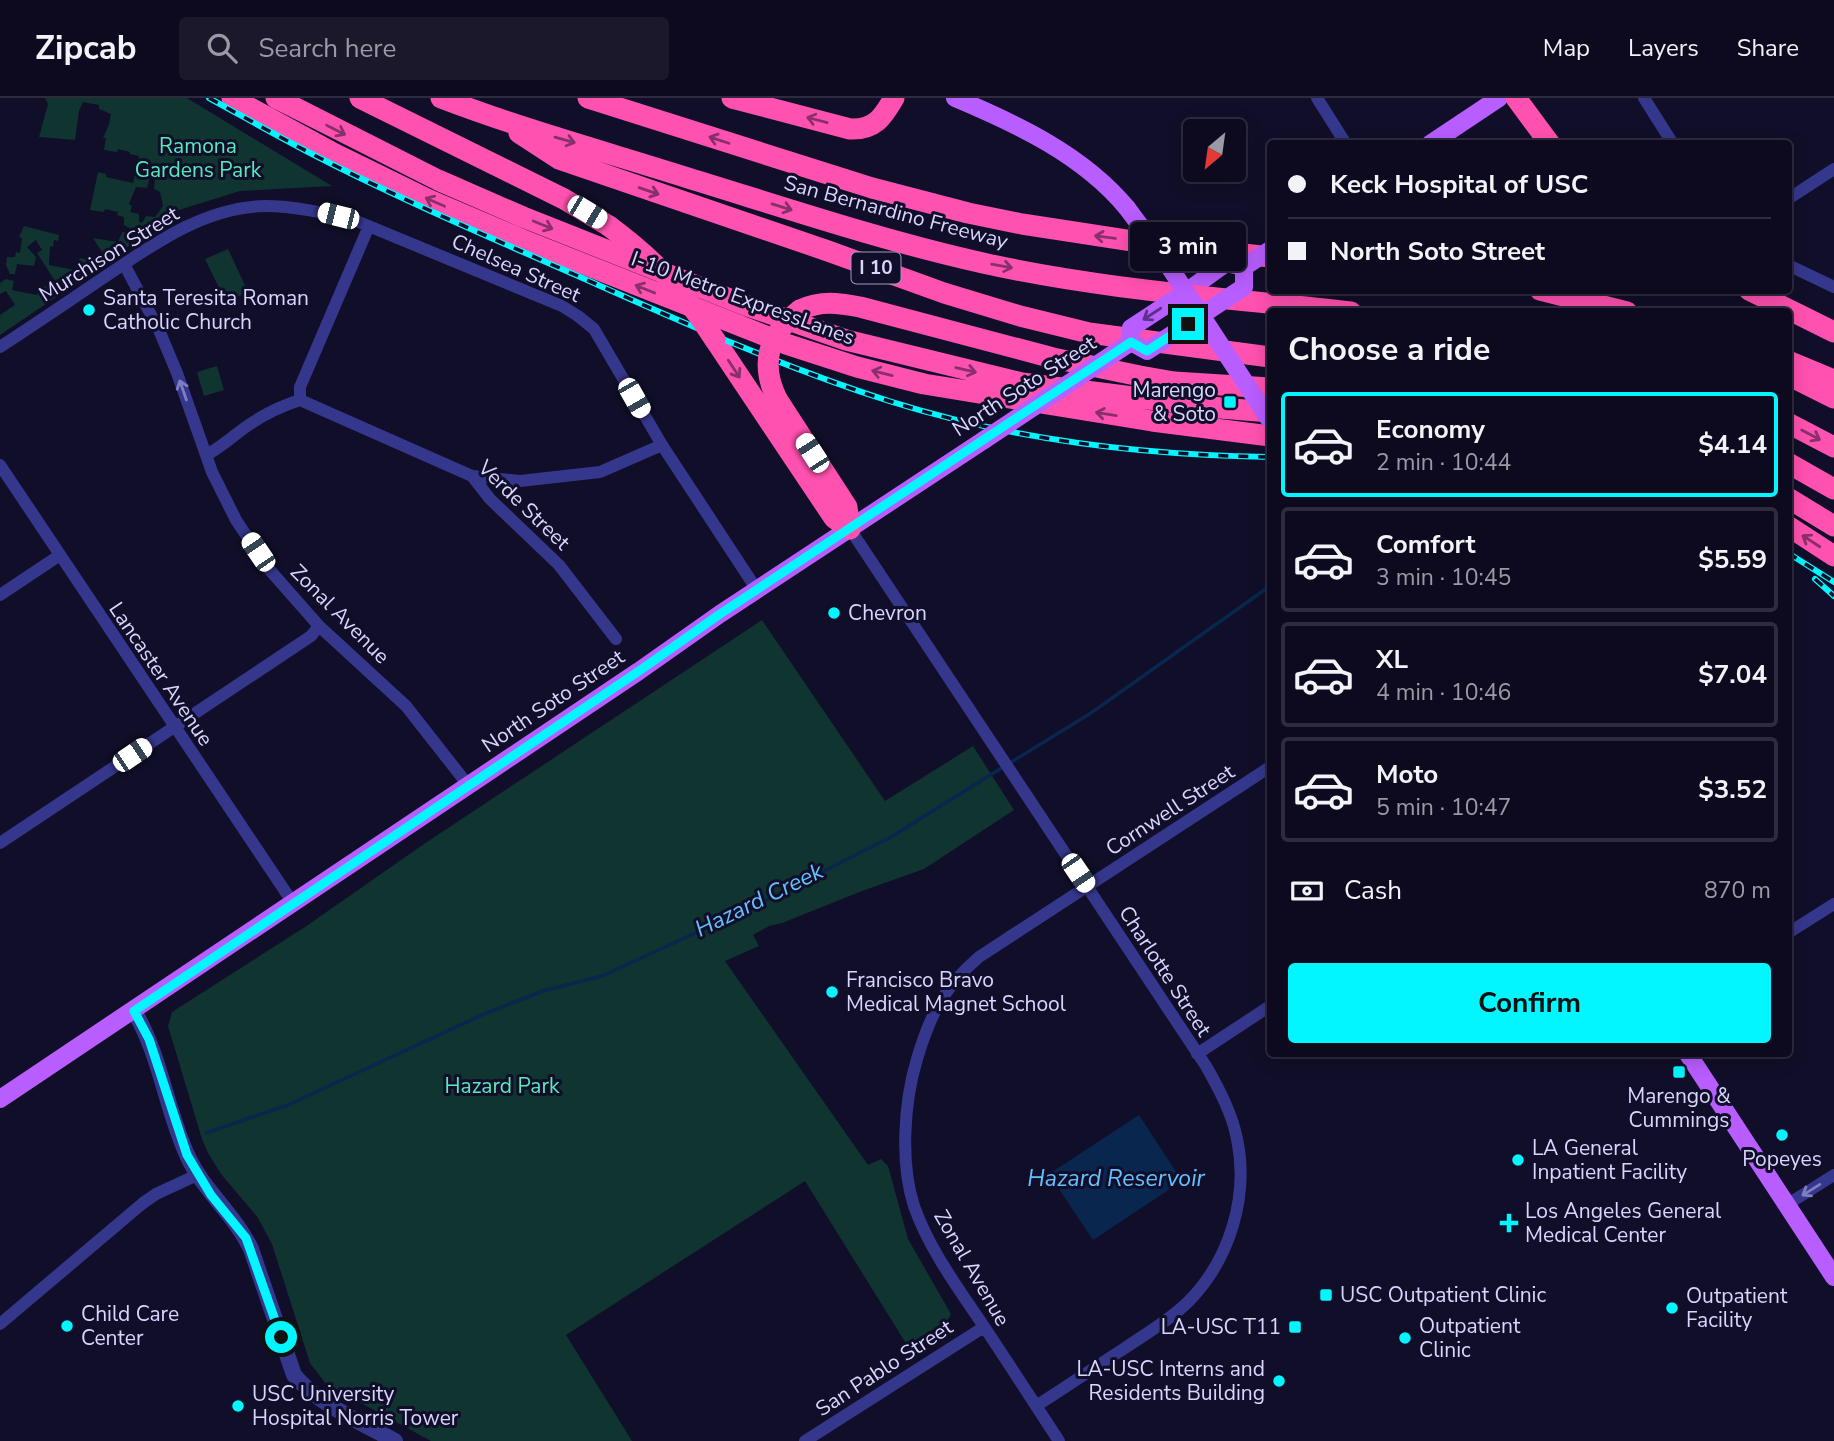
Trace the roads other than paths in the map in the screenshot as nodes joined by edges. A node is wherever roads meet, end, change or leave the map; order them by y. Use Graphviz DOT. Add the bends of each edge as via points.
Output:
graph roads {
  1 [pos="232,98"];
  2 [pos="276,98"];
  3 [pos="360,98"];
  4 [pos="441,98"];
  5 [pos="588,98"];
  6 [pos="732,98"];
  7 [pos="881,98"];
  8 [pos="894,98"];
  9 [pos="955,98"];
  10 [pos="1317,98"];
  11 [pos="1499,98"];
  12 [pos="1516,98"];
  13 [pos="1644,98"];
  14 [pos="499,121"];
  15 [pos="868,128"];
  16 [pos="1343,140"];
  17 [pos="1436,140"];
  18 [pos="1547,140"];
  19 [pos="1670,140"];
  20 [pos="1834,169"];
  21 [pos="1792,196"];
  22 [pos="369,226"];
  23 [pos="1267,252"];
  24 [pos="1267,257"];
  25 [pos="124,264"];
  26 [pos="1244,267"];
  27 [pos="1792,267"];
  28 [pos="1834,287"];
  29 [pos="1186,292"];
  30 [pos="1556,294"];
  31 [pos="1757,294"];
  32 [pos="1316,308"];
  33 [pos="1611,308"];
  34 [pos="1785,308"];
  35 [pos="1792,311"];
  36 [pos="1201,315"];
  37 [pos="1834,332"];
  38 [pos="1131,342"];
  39 [pos="0,348"];
  40 [pos="1267,357"];
  41 [pos="1792,363"];
  42 [pos="1792,377"];
  43 [pos="1834,380"];
  44 [pos="1267,388"];
  45 [pos="1834,398"];
  46 [pos="300,400"];
  47 [pos="1267,412"];
  48 [pos="1267,416"];
  49 [pos="1792,425"];
  50 [pos="1267,436"];
  51 [pos="662,445"];
  52 [pos="1834,447"];
  53 [pos="206,455"];
  54 [pos="0,465"];
  55 [pos="1792,466"];
  56 [pos="472,476"];
  57 [pos="1834,489"];
  58 [pos="1792,500"];
  59 [pos="1834,526"];
  60 [pos="850,529"];
  61 [pos="1792,529"];
  62 [pos="60,555"];
  63 [pos="1834,556"];
  64 [pos="757,590"];
  65 [pos="0,595"];
  66 [pos="319,626"];
  67 [pos="616,639"];
  68 [pos="173,727"];
  69 [pos="1267,770"];
  70 [pos="468,785"];
  71 [pos="0,843"];
  72 [pos="1087,887"];
  73 [pos="293,903"];
  74 [pos="1834,904"];
  75 [pos="1792,930"];
  76 [pos="1267,1008"];
  77 [pos="134,1011"];
  78 [pos="932,1015"];
  79 [pos="1197,1055"];
  80 [pos="1690,1057"];
  81 [pos="2,1093"];
  82 [pos="197,1175"];
  83 [pos="1834,1175"];
  84 [pos="1788,1205"];
  85 [pos="1834,1277"];
  86 [pos="0,1324"];
  87 [pos="984,1327"];
  88 [pos="1036,1406"];
  89 [pos="395,1441"];
  90 [pos="805,1441"];
  91 [pos="1059,1441"];
  50 -- 1 [label="highway, I-10 Metro ExpressLanes, one-way" via="924,384 786,344 429,200"];
  2 -- 47 [label="highway, I-10 Metro ExpressLanes, one-way" via="438,180 523,217 846,340 1022,383"];
  3 -- 60 [label="highway, one-way, bridge" via="564,199 642,251 696,311 834,518"];
  4 -- 14 [label="highway, San Bernardino Freeway / I 10"];
  24 -- 5 [label="highway, San Bernardino Freeway, one-way" via="1139,242 968,213 872,188"];
  15 -- 6 [label="highway, one-way" via="850,129"];
  7 -- 15 [label="highway" via="880,111"];
  8 -- 15 [label="highway" via="883,117"];
  9 -- 29 [label="main road, bridge" via="1032,134 1104,184"];
  10 -- 16 [label="street"];
  11 -- 17 [label="main road"];
  12 -- 18 [label="highway"];
  13 -- 19 [label="street"];
  14 -- 32 [label="highway, San Bernardino Freeway, one-way" via="906,244 985,263 1116,285"];
  14 -- 40 [label="highway, I 10, one-way" via="559,159 944,293 1089,332"];
  20 -- 21 [label="street"];
  22 -- 25 [label="street, Murchison Street" via="322,212 264,206 193,223"];
  22 -- 46 [label="street" via="300,387"];
  22 -- 51 [label="street, Chelsea Street" via="578,316 594,329"];
  23 -- 26 [label="main road, North Soto Street, bridge"];
  25 -- 39 [label="street, Murchison Street"];
  53 -- 25 [label="street, Zonal Avenue, one-way" via="159,330"];
  26 -- 29 [label="main road, North Soto Street" via="1226,263"];
  26 -- 36 [label="main road, bridge" via="1244,286"];
  27 -- 28 [label="street"];
  29 -- 36 [label="main road, bridge"];
  29 -- 38 [label="main road, North Soto Street, one-way, bridge" via="1131,328"];
  30 -- 33 [label="highway"];
  31 -- 34 [label="highway"];
  35 -- 37 [label="highway"];
  36 -- 38 [label="main road, bridge" via="1147,351"];
  36 -- 48 [label="main road, bridge"];
  38 -- 60 [label="main road, North Soto Street, bridge"];
  41 -- 43 [label="highway"];
  42 -- 45 [label="highway"];
  44 -- 60 [label="highway, bridge" via="1140,376 860,307 819,303 800,310 782,326 770,349 768,371 777,398 847,507"];
  46 -- 53 [label="street" via="271,412"];
  46 -- 56 [label="street, Verde Street"];
  49 -- 52 [label="highway, one-way"];
  51 -- 56 [label="street" via="600,472 520,481"];
  51 -- 64 [label="street, Chelsea Street"];
  53 -- 66 [label="street, Zonal Avenue" via="249,540"];
  54 -- 62 [label="street, Lancaster Avenue"];
  55 -- 57 [label="highway"];
  56 -- 67 [label="street, Verde Street" via="559,565"];
  58 -- 59 [label="highway"];
  60 -- 64 [label="main road, North Soto Street"];
  60 -- 72 [label="street, Charlotte Street"];
  63 -- 61 [label="highway, one-way"];
  62 -- 65 [label="street"];
  62 -- 68 [label="street, Lancaster Avenue"];
  64 -- 70 [label="main road, North Soto Street"];
  66 -- 68 [label="street" via="311,636"];
  66 -- 70 [label="street, Zonal Avenue" via="406,706"];
  68 -- 71 [label="street"];
  68 -- 73 [label="street, Lancaster Avenue"];
  69 -- 72 [label="street, Cornwell Street"];
  70 -- 73 [label="main road, North Soto Street"];
  72 -- 78 [label="street, Cornwell Street" via="979,957 951,984"];
  72 -- 79 [label="street, Charlotte Street"];
  73 -- 77 [label="main road, North Soto Street"];
  74 -- 75 [label="street"];
  76 -- 79 [label="street"];
  77 -- 81 [label="main road, North Soto Street"];
  77 -- 82 [label="street" via="149,1039"];
  78 -- 87 [label="street, Zonal Avenue" via="907,1104 909,1181 924,1229"];
  79 -- 88 [label="street, Charlotte Street" via="1221,1094 1237,1137 1237,1211 1223,1252 1201,1287 1177,1312"];
  80 -- 84 [label="main road"];
  82 -- 86 [label="street" via="143,1203"];
  82 -- 89 [label="street" via="244,1234 294,1375 318,1398"];
  83 -- 84 [label="street, one-way"];
  84 -- 85 [label="main road"];
  87 -- 88 [label="street, Zonal Avenue"];
  87 -- 90 [label="street, San Pablo Street"];
  88 -- 91 [label="street, Zonal Avenue"];
}
